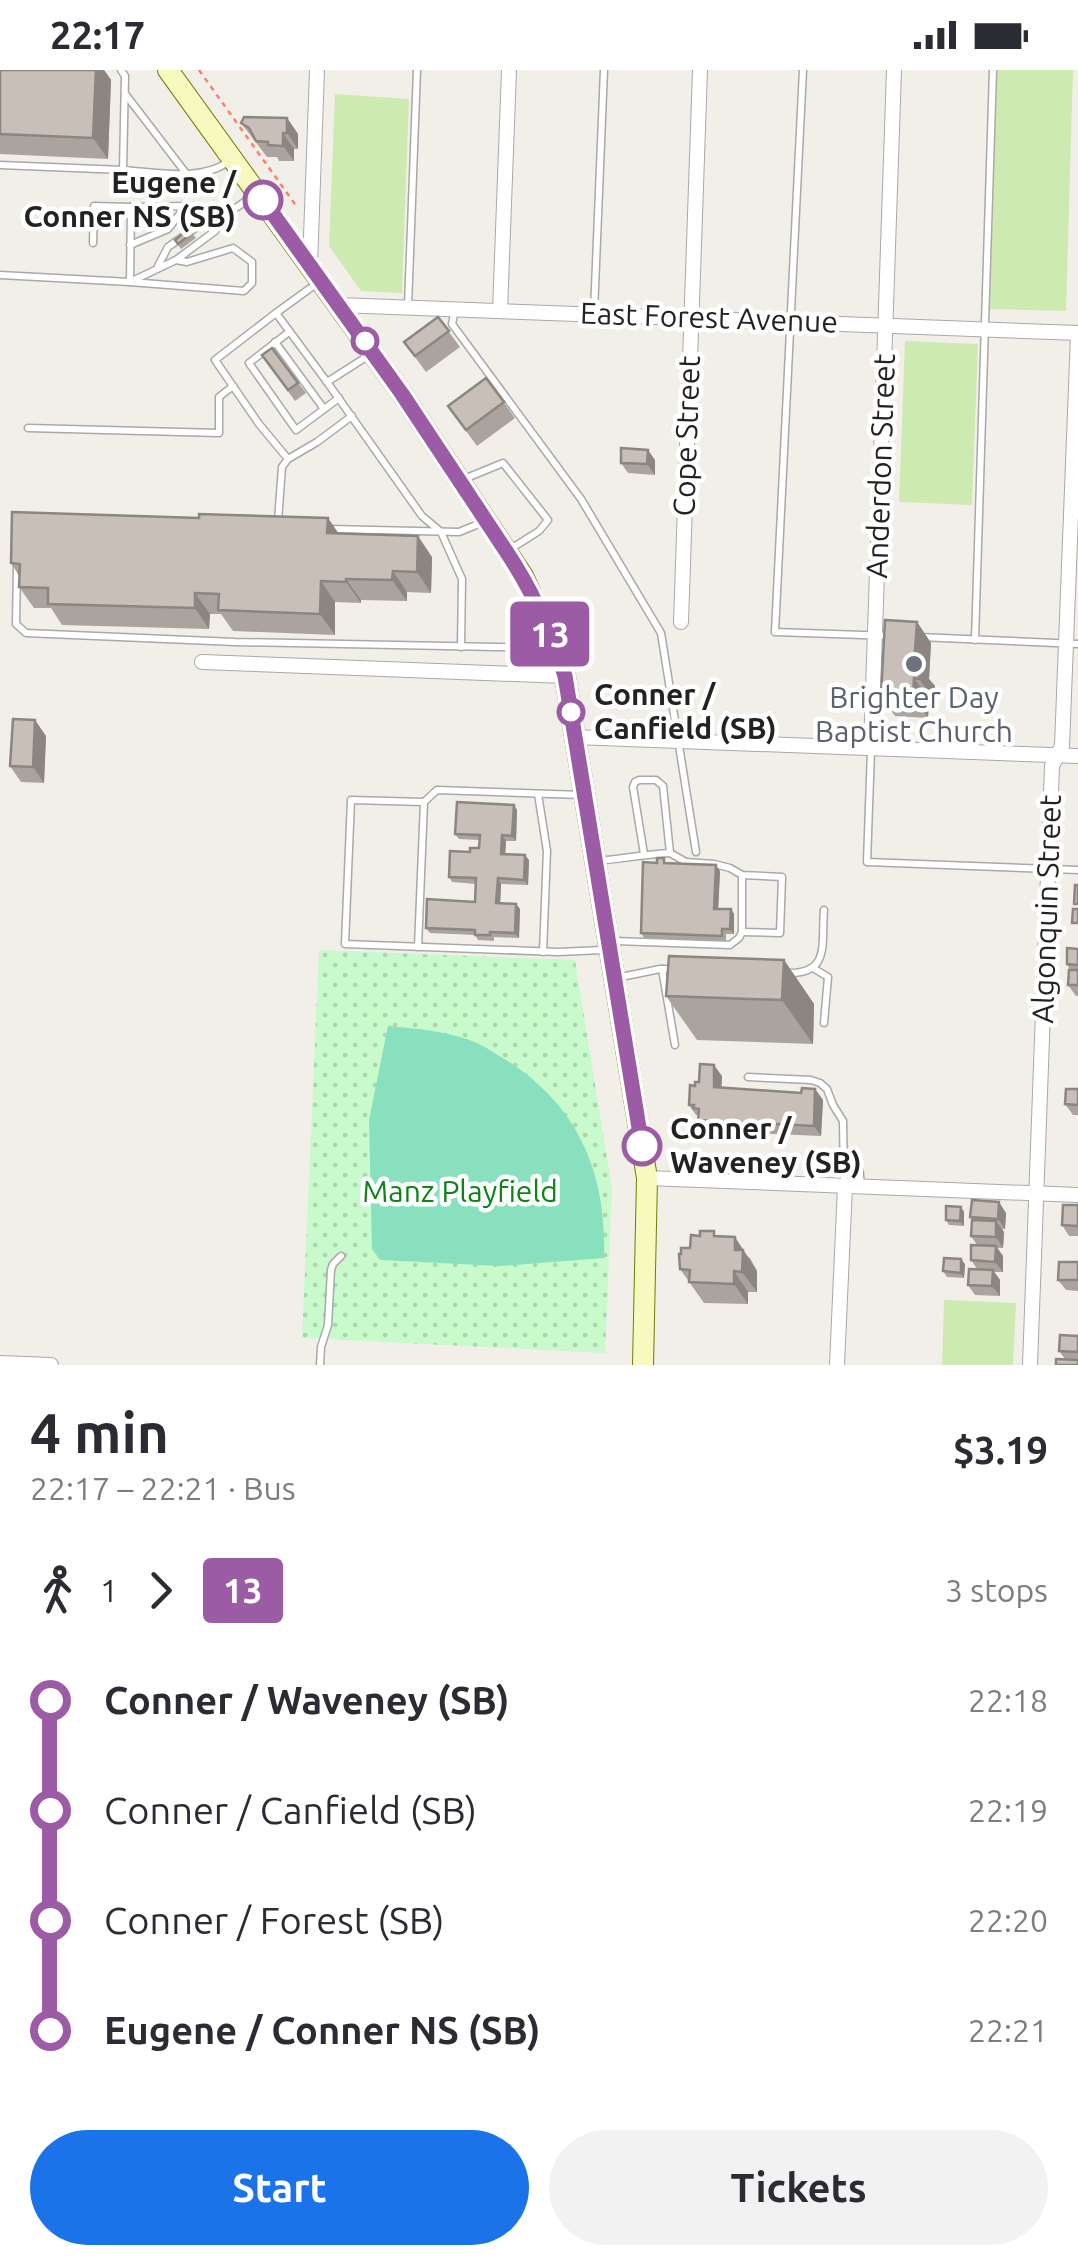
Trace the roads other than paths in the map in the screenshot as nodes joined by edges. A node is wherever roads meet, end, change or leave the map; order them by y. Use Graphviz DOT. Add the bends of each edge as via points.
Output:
graph roads {
  1 [pos="121,70"];
  2 [pos="168,70"];
  3 [pos="318,70"];
  4 [pos="416,70"];
  5 [pos="509,70"];
  6 [pos="604,70"];
  7 [pos="700,70"];
  8 [pos="803,70"];
  9 [pos="894,70"];
  10 [pos="993,70"];
  11 [pos="125,94"];
  12 [pos="233,159"];
  13 [pos="0,165"];
  14 [pos="123,170"];
  15 [pos="186,174"];
  16 [pos="257,193"];
  17 [pos="130,207"];
  18 [pos="220,219"];
  19 [pos="93,243"];
  20 [pos="130,244"];
  21 [pos="176,260"];
  22 [pos="158,267"];
  23 [pos="316,273"];
  24 [pos="0,274"];
  25 [pos="130,282"];
  26 [pos="339,305"];
  27 [pos="408,307"];
  28 [pos="456,309"];
  29 [pos="500,310"];
  30 [pos="594,313"];
  31 [pos="276,314"];
  32 [pos="691,318"];
  33 [pos="791,322"];
  34 [pos="885,325"];
  35 [pos="986,330"];
  36 [pos="289,332"];
  37 [pos="1078,334"];
  38 [pos="275,342"];
  39 [pos="373,353"];
  40 [pos="327,382"];
  41 [pos="233,386"];
  42 [pos="339,398"];
  43 [pos="324,409"];
  44 [pos="352,416"];
  45 [pos="28,428"];
  46 [pos="288,459"];
  47 [pos="460,481"];
  48 [pos="486,521"];
  49 [pos="268,527"];
  50 [pos="314,529"];
  51 [pos="440,532"];
  52 [pos="506,551"];
  53 [pos="18,554"];
  54 [pos="681,622"];
  55 [pos="875,636"];
  56 [pos="895,636"];
  57 [pos="915,637"];
  58 [pos="975,640"];
  59 [pos="1072,643"];
  60 [pos="461,647"];
  61 [pos="556,648"];
  62 [pos="202,662"];
  63 [pos="565,676"];
  64 [pos="575,736"];
  65 [pos="677,741"];
  66 [pos="871,749"];
  67 [pos="1058,755"];
  68 [pos="1078,756"];
  69 [pos="538,794"];
  70 [pos="585,796"];
  71 [pos="424,802"];
  72 [pos="696,852"];
  73 [pos="670,853"];
  74 [pos="644,854"];
  75 [pos="595,862"];
  76 [pos="1048,869"];
  77 [pos="1078,870"];
  78 [pos="742,875"];
  79 [pos="824,910"];
  80 [pos="742,932"];
  81 [pos="609,945"];
  82 [pos="418,947"];
  83 [pos="543,952"];
  84 [pos="814,968"];
  85 [pos="662,969"];
  86 [pos="679,969"];
  87 [pos="778,973"];
  88 [pos="796,974"];
  89 [pos="614,978"];
  90 [pos="783,987"];
  91 [pos="824,1022"];
  92 [pos="675,1045"];
  93 [pos="748,1077"];
  94 [pos="844,1150"];
  95 [pos="647,1178"];
  96 [pos="844,1186"];
  97 [pos="861,1186"];
  98 [pos="1036,1193"];
  99 [pos="1078,1195"];
  100 [pos="341,1256"];
  101 [pos="0,1363"];
  102 [pos="51,1365"];
  103 [pos="320,1365"];
  104 [pos="643,1365"];
  105 [pos="837,1365"];
  106 [pos="1030,1365"];
  1 -- 11 [label="lane"];
  2 -- 12 [label="main road"];
  3 -- 23 [label="street" via="311,235"];
  4 -- 27 [label="lane"];
  5 -- 29 [label="street"];
  6 -- 30 [label="lane"];
  7 -- 32 [label="street, Cope Street"];
  8 -- 33 [label="lane"];
  9 -- 34 [label="street, Anderdon Street"];
  10 -- 35 [label="lane"];
  11 -- 14 [label="lane"];
  11 -- 15 [label="lane"];
  12 -- 15 [label="lane" via="212,172"];
  12 -- 16 [label="main road"];
  13 -- 14 [label="lane"];
  14 -- 15 [label="lane"];
  16 -- 18 [label="lane"];
  16 -- 23 [label="main road"];
  17 -- 19 [label="lane" via="94,206"];
  17 -- 20 [label="lane"];
  17 -- 20 [label="lane" via="186,206 168,229"];
  18 -- 21 [label="lane" via="215,231"];
  18 -- 22 [label="lane" via="206,220 168,246"];
  20 -- 25 [label="lane"];
  21 -- 22 [label="lane"];
  21 -- 25 [label="lane" via="233,248 252,262 252,283 244,291"];
  22 -- 25 [label="lane"];
  23 -- 26 [label="main road"];
  23 -- 31 [label="lane"];
  24 -- 25 [label="lane"];
  26 -- 27 [label="street, East Forest Avenue"];
  26 -- 39 [label="main road"];
  27 -- 28 [label="street, East Forest Avenue"];
  28 -- 29 [label="street, East Forest Avenue"];
  28 -- 65 [label="lane" via="452,324 581,500 661,633"];
  29 -- 30 [label="street, East Forest Avenue"];
  30 -- 32 [label="street, East Forest Avenue"];
  31 -- 36 [label="lane"];
  31 -- 41 [label="lane" via="215,360"];
  32 -- 33 [label="street, East Forest Avenue"];
  32 -- 54 [label="street, Cope Street"];
  33 -- 34 [label="street, East Forest Avenue"];
  33 -- 55 [label="lane" via="775,632"];
  34 -- 35 [label="street, East Forest Avenue"];
  34 -- 55 [label="street, Anderdon Street"];
  35 -- 37 [label="street, East Forest Avenue"];
  35 -- 58 [label="lane"];
  36 -- 38 [label="lane"];
  36 -- 40 [label="lane"];
  37 -- 59 [label="street, Algonquin Street"];
  38 -- 43 [label="lane"];
  38 -- 43 [label="lane" via="248,363 296,430"];
  39 -- 40 [label="lane"];
  39 -- 47 [label="main road"];
  40 -- 42 [label="lane"];
  41 -- 45 [label="lane" via="219,397 219,433"];
  41 -- 46 [label="lane"];
  42 -- 43 [label="lane"];
  42 -- 44 [label="lane"];
  44 -- 46 [label="lane"];
  44 -- 51 [label="lane"];
  46 -- 49 [label="lane" via="278,527"];
  47 -- 48 [label="main road"];
  47 -- 52 [label="lane" via="503,463 548,520"];
  48 -- 51 [label="lane"];
  48 -- 52 [label="main road"];
  50 -- 51 [label="lane"];
  51 -- 60 [label="lane" via="462,579"];
  52 -- 61 [label="main road"];
  53 -- 60 [label="lane" via="16,624 26,633"];
  55 -- 56 [label="lane"];
  55 -- 66 [label="street, Anderdon Street"];
  57 -- 58 [label="lane"];
  58 -- 59 [label="lane"];
  59 -- 67 [label="street, Algonquin Street"];
  60 -- 61 [label="lane"];
  61 -- 63 [label="main road"];
  62 -- 63 [label="street"];
  63 -- 64 [label="main road"];
  64 -- 65 [label="street"];
  64 -- 70 [label="main road"];
  65 -- 66 [label="street"];
  65 -- 72 [label="lane"];
  66 -- 67 [label="street"];
  66 -- 76 [label="lane, Anderdon Street" via="867,862"];
  67 -- 68 [label="street"];
  67 -- 76 [label="street, Algonquin Street" via="1052,766"];
  69 -- 70 [label="lane"];
  69 -- 71 [label="lane" via="438,790"];
  69 -- 83 [label="lane" via="546,851"];
  70 -- 75 [label="main road"];
  71 -- 82 [label="lane"];
  71 -- 82 [label="lane" via="351,800 344,944"];
  73 -- 74 [label="lane"];
  73 -- 74 [label="lane" via="663,786 639,780 633,787"];
  73 -- 78 [label="lane"];
  74 -- 75 [label="lane"];
  75 -- 81 [label="main road"];
  76 -- 77 [label="lane"];
  76 -- 98 [label="street, Algonquin Street"];
  78 -- 80 [label="lane"];
  78 -- 80 [label="lane" via="782,877 780,932"];
  79 -- 84 [label="lane"];
  80 -- 81 [label="lane" via="730,945"];
  81 -- 83 [label="lane"];
  81 -- 89 [label="main road"];
  82 -- 83 [label="lane"];
  84 -- 88 [label="lane"];
  84 -- 91 [label="lane" via="828,978"];
  85 -- 86 [label="lane"];
  85 -- 89 [label="lane"];
  85 -- 92 [label="lane"];
  87 -- 88 [label="lane"];
  88 -- 90 [label="lane"];
  89 -- 95 [label="main road"];
  93 -- 94 [label="lane" via="820,1083 842,1121"];
  94 -- 96 [label="lane"];
  94 -- 97 [label="lane" via="858,1157"];
  95 -- 96 [label="street"];
  95 -- 104 [label="main road"];
  96 -- 97 [label="street"];
  96 -- 105 [label="street"];
  97 -- 98 [label="street"];
  98 -- 99 [label="street"];
  98 -- 106 [label="street, Algonquin Street"];
  100 -- 103 [label="lane" via="331,1270"];
  101 -- 102 [label="street"];
}
